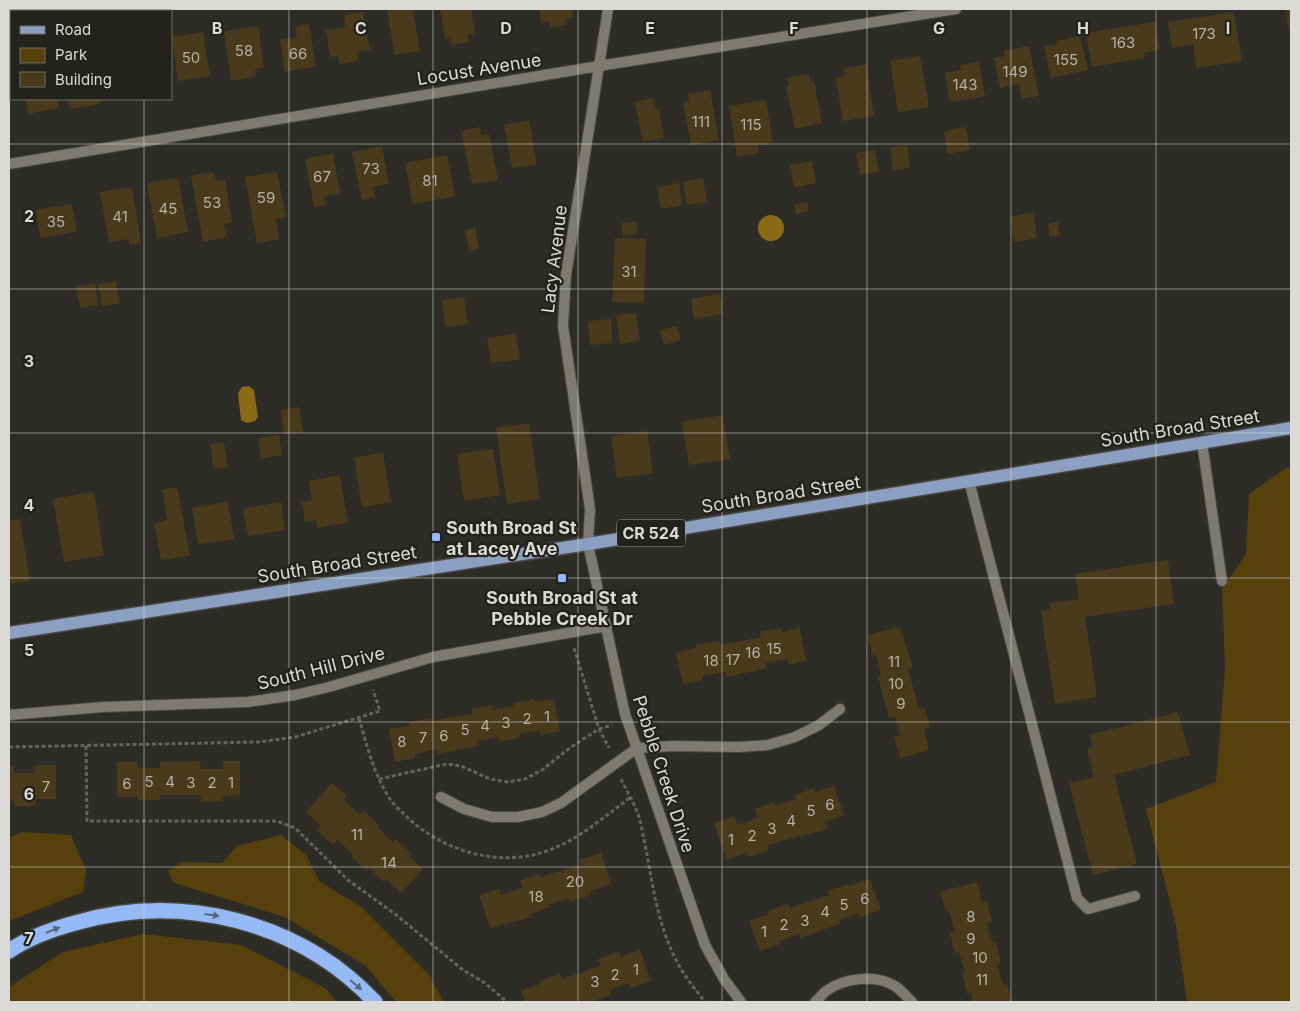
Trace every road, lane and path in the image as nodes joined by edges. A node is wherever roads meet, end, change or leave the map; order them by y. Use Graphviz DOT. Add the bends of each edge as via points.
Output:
graph roads {
  1 [pos="608,9"];
  2 [pos="956,9"];
  3 [pos="599,66"];
  4 [pos="9,164"];
  5 [pos="1291,428"];
  6 [pos="1202,442"];
  7 [pos="969,481"];
  8 [pos="588,544"];
  9 [pos="1222,581"];
  10 [pos="607,626"];
  11 [pos="9,632"];
  12 [pos="569,633"];
  13 [pos="369,675"];
  14 [pos="840,709"];
  15 [pos="9,715"];
  16 [pos="627,720"];
  17 [pos="598,729"];
  18 [pos="86,746"];
  19 [pos="9,747"];
  20 [pos="637,748"];
  21 [pos="615,765"];
  22 [pos="379,779"];
  23 [pos="441,797"];
  24 [pos="1135,896"];
  25 [pos="9,951"];
  26 [pos="374,1002"];
  27 [pos="507,1002"];
  28 [pos="705,1002"];
  29 [pos="741,1002"];
  30 [pos="815,1002"];
  31 [pos="912,1002"];
  1 -- 3 [label="street, Lacy Avenue"];
  2 -- 3 [label="street, Locust Avenue"];
  3 -- 4 [label="street, Locust Avenue"];
  3 -- 8 [label="street, Lacy Avenue" via="566,275 563,326 590,509"];
  5 -- 6 [label="main road, South Broad Street / CR 524"];
  6 -- 7 [label="main road, South Broad Street / CR 524"];
  6 -- 9 [label="street"];
  7 -- 8 [label="main road, South Broad Street / CR 524"];
  7 -- 24 [label="street" via="1077,898 1088,909"];
  8 -- 10 [label="street, Pebble Creek Drive"];
  8 -- 11 [label="main road, South Broad Street / CR 524"];
  10 -- 12 [label="street, South Hill Drive"];
  10 -- 16 [label="street, Pebble Creek Drive"];
  12 -- 13 [label="street, South Hill Drive" via="433,657"];
  12 -- 17 [label="path"];
  13 -- 15 [label="street, South Hill Drive" via="295,695 248,702 103,707"];
  13 -- 18 [label="path" via="380,712 295,737 259,742"];
  14 -- 20 [label="street" via="795,738 768,745"];
  16 -- 17 [label="path"];
  16 -- 20 [label="street, Pebble Creek Drive"];
  17 -- 21 [label="path"];
  17 -- 22 [label="path" via="525,779 508,782 490,780 461,766 447,764"];
  18 -- 19 [label="path"];
  18 -- 27 [label="path" via="87,821 278,820 295,828 348,880"];
  20 -- 21 [label="street"];
  20 -- 29 [label="street, Pebble Creek Drive" via="705,945"];
  21 -- 23 [label="street" via="561,803 518,818 492,817 464,809"];
  21 -- 28 [label="path" via="638,816 664,933 687,980"];
  25 -- 26 [label="highway, one-way" via="56,928 96,916 138,910 188,911 256,926 297,943 334,966"];
  30 -- 31 [label="street" via="826,991 842,983 867,980 894,985"];
}
